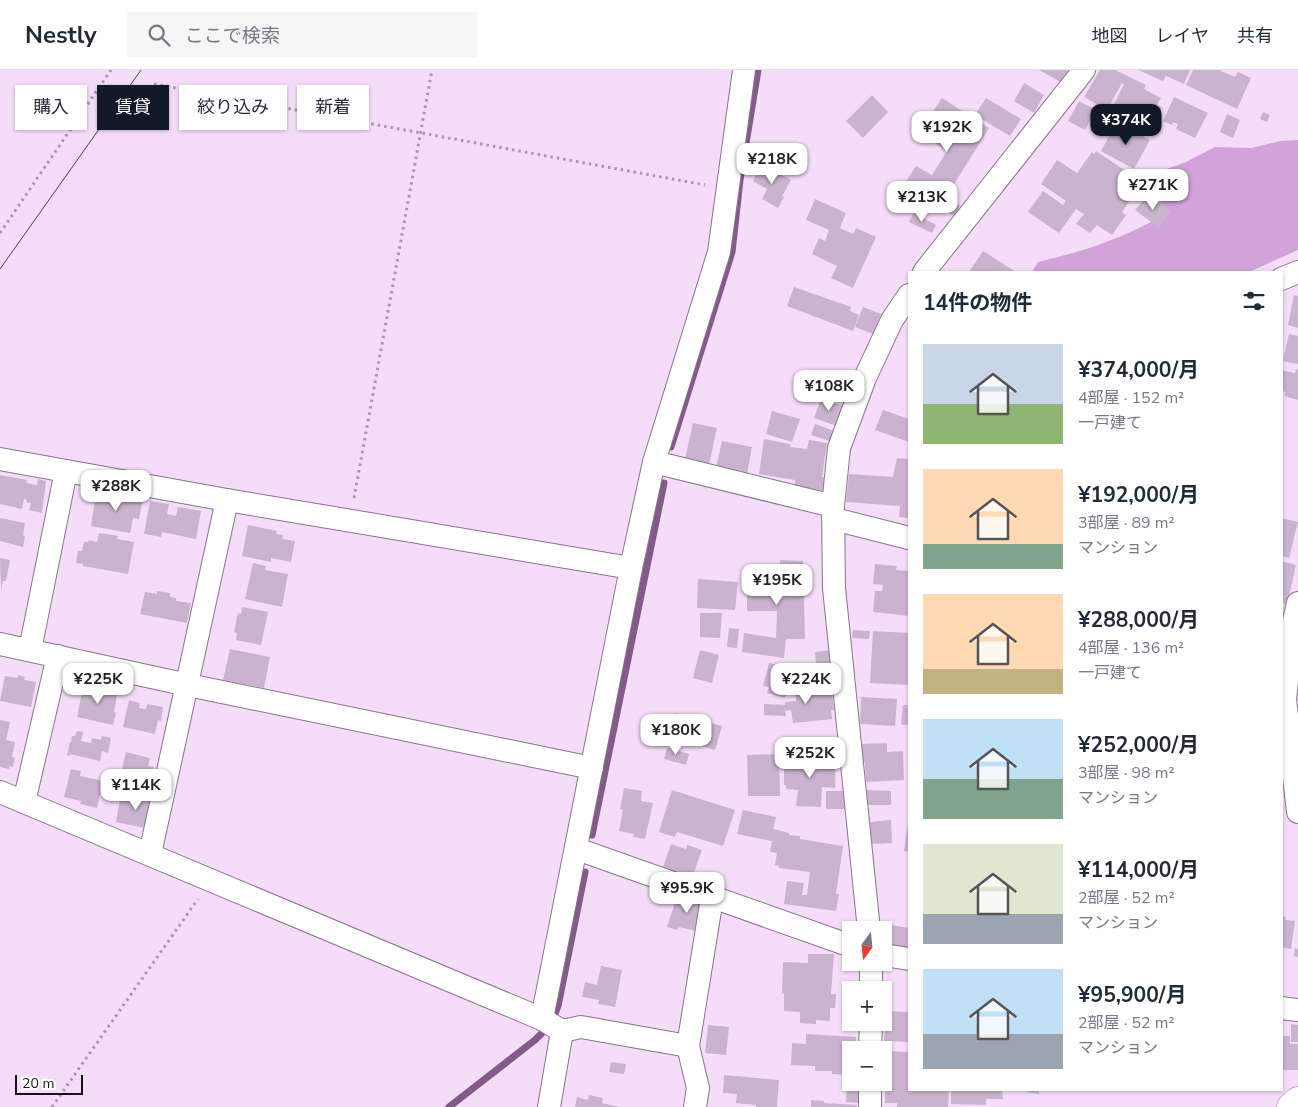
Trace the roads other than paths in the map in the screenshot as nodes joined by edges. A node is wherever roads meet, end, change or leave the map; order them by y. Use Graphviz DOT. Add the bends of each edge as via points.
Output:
graph roads {
  1 [pos="744,70"];
  2 [pos="1084,70"];
  3 [pos="925,271"];
  4 [pos="1298,272"];
  5 [pos="1283,278"];
  6 [pos="908,296"];
  7 [pos="0,459"];
  8 [pos="654,462"];
  9 [pos="66,471"];
  10 [pos="227,500"];
  11 [pos="833,513"];
  12 [pos="908,538"];
  13 [pos="631,568"];
  14 [pos="1293,619"];
  15 [pos="0,644"];
  16 [pos="30,650"];
  17 [pos="58,656"];
  18 [pos="188,685"];
  19 [pos="592,768"];
  20 [pos="0,792"];
  21 [pos="24,802"];
  22 [pos="1298,812"];
  23 [pos="577,849"];
  24 [pos="150,854"];
  25 [pos="712,898"];
  26 [pos="868,921"];
  27 [pos="842,943"];
  28 [pos="892,956"];
  29 [pos="908,959"];
  30 [pos="1283,1008"];
  31 [pos="1298,1010"];
  32 [pos="542,1019"];
  33 [pos="562,1031"];
  34 [pos="688,1046"];
  35 [pos="870,1091"];
  36 [pos="1298,1101"];
  37 [pos="549,1107"];
  38 [pos="695,1107"];
  39 [pos="870,1107"];
  40 [pos="1291,1107"];
  1 -- 8 [label="street" via="720,252"];
  2 -- 3 [label="street"];
  4 -- 5 [label="street"];
  6 -- 11 [label="street" via="892,320 865,378 839,448"];
  7 -- 9 [label="street"];
  8 -- 11 [label="street"];
  8 -- 13 [label="street"];
  9 -- 10 [label="street"];
  9 -- 16 [label="street"];
  10 -- 13 [label="street"];
  10 -- 18 [label="street"];
  11 -- 12 [label="street"];
  11 -- 26 [label="street" via="834,588"];
  13 -- 19 [label="street"];
  14 -- 22 [label="street" via="1285,699"];
  15 -- 16 [label="street"];
  16 -- 17 [label="street"];
  17 -- 18 [label="street"];
  17 -- 21 [label="street"];
  18 -- 19 [label="street"];
  18 -- 24 [label="street"];
  19 -- 23 [label="street"];
  20 -- 21 [label="street"];
  21 -- 24 [label="street"];
  23 -- 25 [label="street"];
  23 -- 32 [label="street"];
  24 -- 32 [label="street"];
  25 -- 27 [label="street"];
  25 -- 34 [label="street"];
  28 -- 29 [label="street"];
  30 -- 31 [label="street"];
  32 -- 33 [label="street"];
  33 -- 34 [label="street" via="580,1027"];
  33 -- 37 [label="street"];
  34 -- 38 [label="street" via="698,1088"];
  35 -- 39 [label="street"];
  36 -- 40 [label="street"];
}
